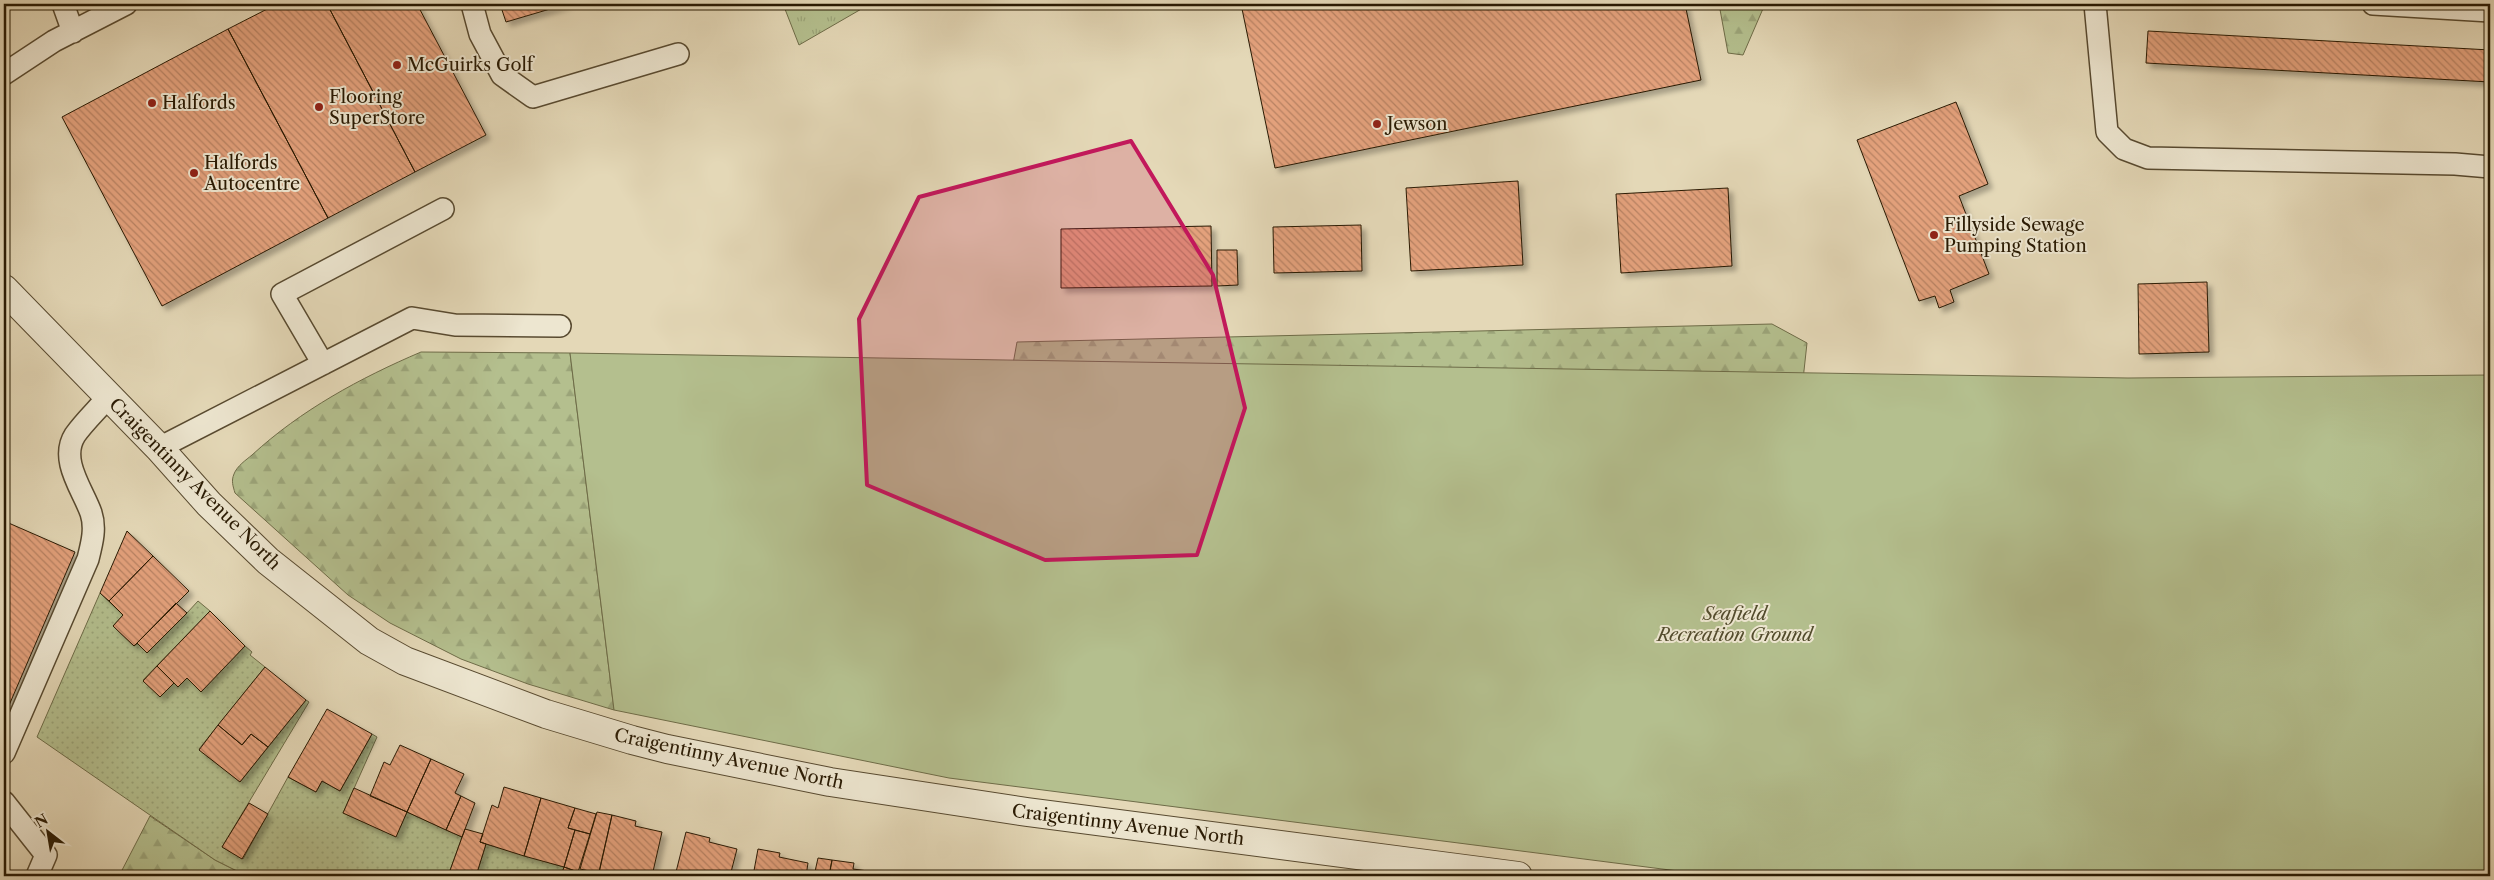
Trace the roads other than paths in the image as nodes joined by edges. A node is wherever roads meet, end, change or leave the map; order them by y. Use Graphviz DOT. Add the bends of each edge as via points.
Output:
graph roads {
  1 [pos="63,4"];
  2 [pos="126,4"];
  3 [pos="472,4"];
  4 [pos="2095,4"];
  5 [pos="2373,4"];
  6 [pos="2490,11"];
  7 [pos="73,32"];
  8 [pos="678,54"];
  9 [pos="4,74"];
  10 [pos="2490,167"];
  11 [pos="442,209"];
  12 [pos="4,289"];
  13 [pos="560,326"];
  14 [pos="322,364"];
  15 [pos="108,397"];
  16 [pos="159,448"];
  17 [pos="4,753"];
  18 [pos="4,802"];
  19 [pos="37,876"];
  20 [pos="1518,876"];
  1 -- 7 [label="lane"];
  2 -- 7 [label="lane"];
  3 -- 8 [label="lane" via="480,34 502,75 533,97"];
  4 -- 10 [label="lane" via="2108,132 2124,149 2148,158"];
  5 -- 6 [label="lane"];
  7 -- 9 [label="lane"];
  11 -- 14 [label="lane" via="282,294"];
  12 -- 15 [label="street, Craigentinny Avenue North"];
  13 -- 14 [label="lane" via="455,325 412,318"];
  14 -- 16 [label="lane"];
  15 -- 16 [label="street, Craigentinny Avenue North"];
  15 -- 17 [label="lane" via="74,437 70,455 73,473 91,514 94,536 88,559"];
  16 -- 20 [label="street, Craigentinny Avenue North" via="209,504 268,561 369,641 405,661 546,714 667,749 830,782 1027,812"];
  18 -- 19 [label="lane" via="46,855"];
}
